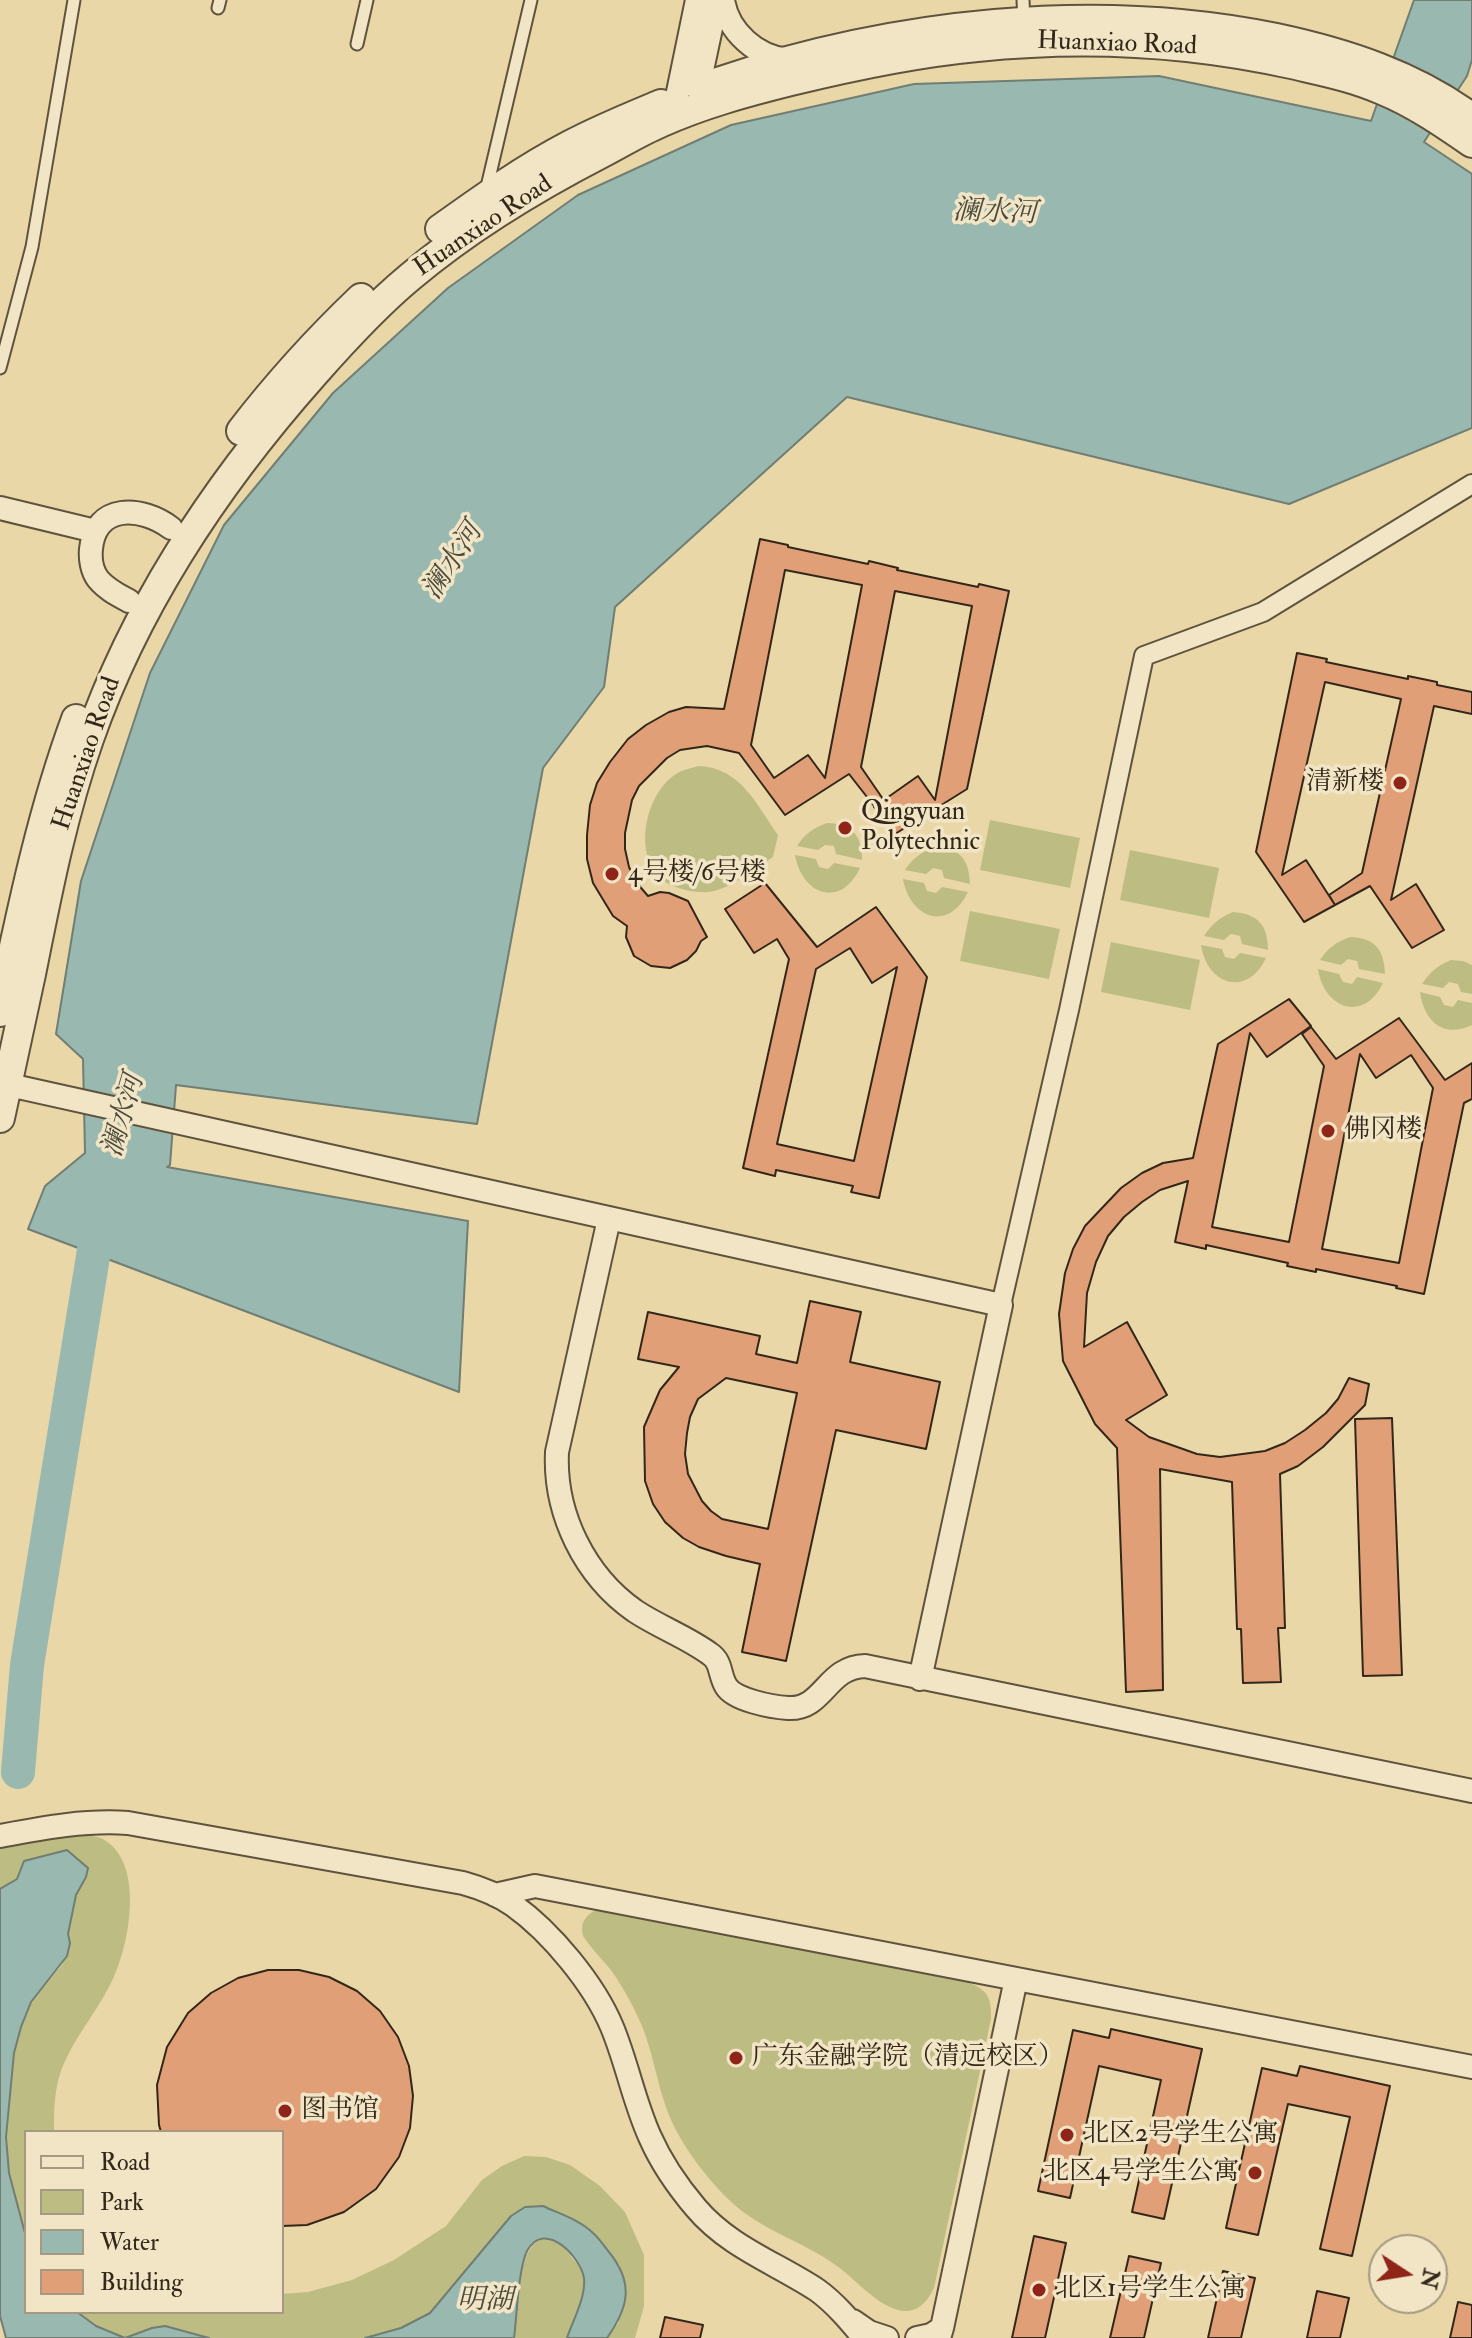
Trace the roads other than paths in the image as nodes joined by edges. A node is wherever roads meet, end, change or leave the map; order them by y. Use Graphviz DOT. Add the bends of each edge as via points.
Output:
graph roads {
  1 [pos="74,0"];
  2 [pos="367,0"];
  3 [pos="531,0"];
  4 [pos="697,0"];
  5 [pos="717,0"];
  6 [pos="723,0"];
  7 [pos="1024,21"];
  8 [pos="357,44"];
  9 [pos="788,60"];
  10 [pos="688,93"];
  11 [pos="1457,115"];
  12 [pos="1472,143"];
  13 [pos="485,196"];
  14 [pos="0,368"];
  15 [pos="1472,484"];
  16 [pos="0,508"];
  17 [pos="171,528"];
  18 [pos="95,531"];
  19 [pos="129,601"];
  20 [pos="0,1012"];
  21 [pos="4,1084"];
  22 [pos="0,1118"];
  23 [pos="609,1219"];
  24 [pos="1001,1305"];
  25 [pos="920,1679"];
  26 [pos="1472,1791"];
  27 [pos="0,1836"];
  28 [pos="495,1895"];
  29 [pos="1016,1979"];
  30 [pos="1472,2067"];
  31 [pos="847,2318"];
  32 [pos="940,2333"];
  33 [pos="864,2338"];
  34 [pos="887,2338"];
  35 [pos="917,2338"];
  1 -- 14 [label="lane" via="32,247"];
  2 -- 8 [label="lane"];
  3 -- 13 [label="lane"];
  4 -- 10 [label="street"];
  5 -- 10 [label="street"];
  6 -- 9 [label="street" via="743,39 774,59"];
  7 -- 9 [label="street, Huanxiao Road" via="862,43"];
  7 -- 11 [label="street, Huanxiao Road" via="1199,26 1306,44 1344,55"];
  7 -- 21 [label="street, Huanxiao Road" via="921,52 743,93 661,122 524,195 466,233 375,308 239,464 142,615 72,792"];
  9 -- 10 [label="street, Huanxiao Road"];
  10 -- 13 [label="street, Huanxiao Road" via="571,145"];
  11 -- 12 [label="street, Huanxiao Road"];
  13 -- 17 [label="street, Huanxiao Road" via="395,266 321,336 272,391"];
  15 -- 24 [label="street" via="1263,612 1144,656"];
  16 -- 18 [label="street"];
  17 -- 18 [label="street" via="150,515 123,512 101,522"];
  17 -- 19 [label="street, Huanxiao Road"];
  18 -- 19 [label="street" via="90,554 97,578"];
  19 -- 20 [label="street, Huanxiao Road" via="62,758"];
  21 -- 22 [label="street, Huanxiao Road"];
  21 -- 23 [label="street"];
  23 -- 24 [label="street"];
  23 -- 25 [label="street" via="557,1452 567,1518 586,1560 625,1603 715,1658 735,1696 799,1707 855,1666"];
  24 -- 25 [label="street"];
  25 -- 26 [label="street"];
  27 -- 28 [label="street" via="67,1823 128,1823 463,1883"];
  28 -- 29 [label="street" via="535,1886"];
  28 -- 31 [label="street" via="554,1943 598,1999 621,2047 650,2137 697,2209 716,2229 818,2291"];
  29 -- 30 [label="street"];
  29 -- 32 [label="street"];
  31 -- 33 [label="street"];
  31 -- 34 [label="street"];
  32 -- 35 [label="street"];
}
